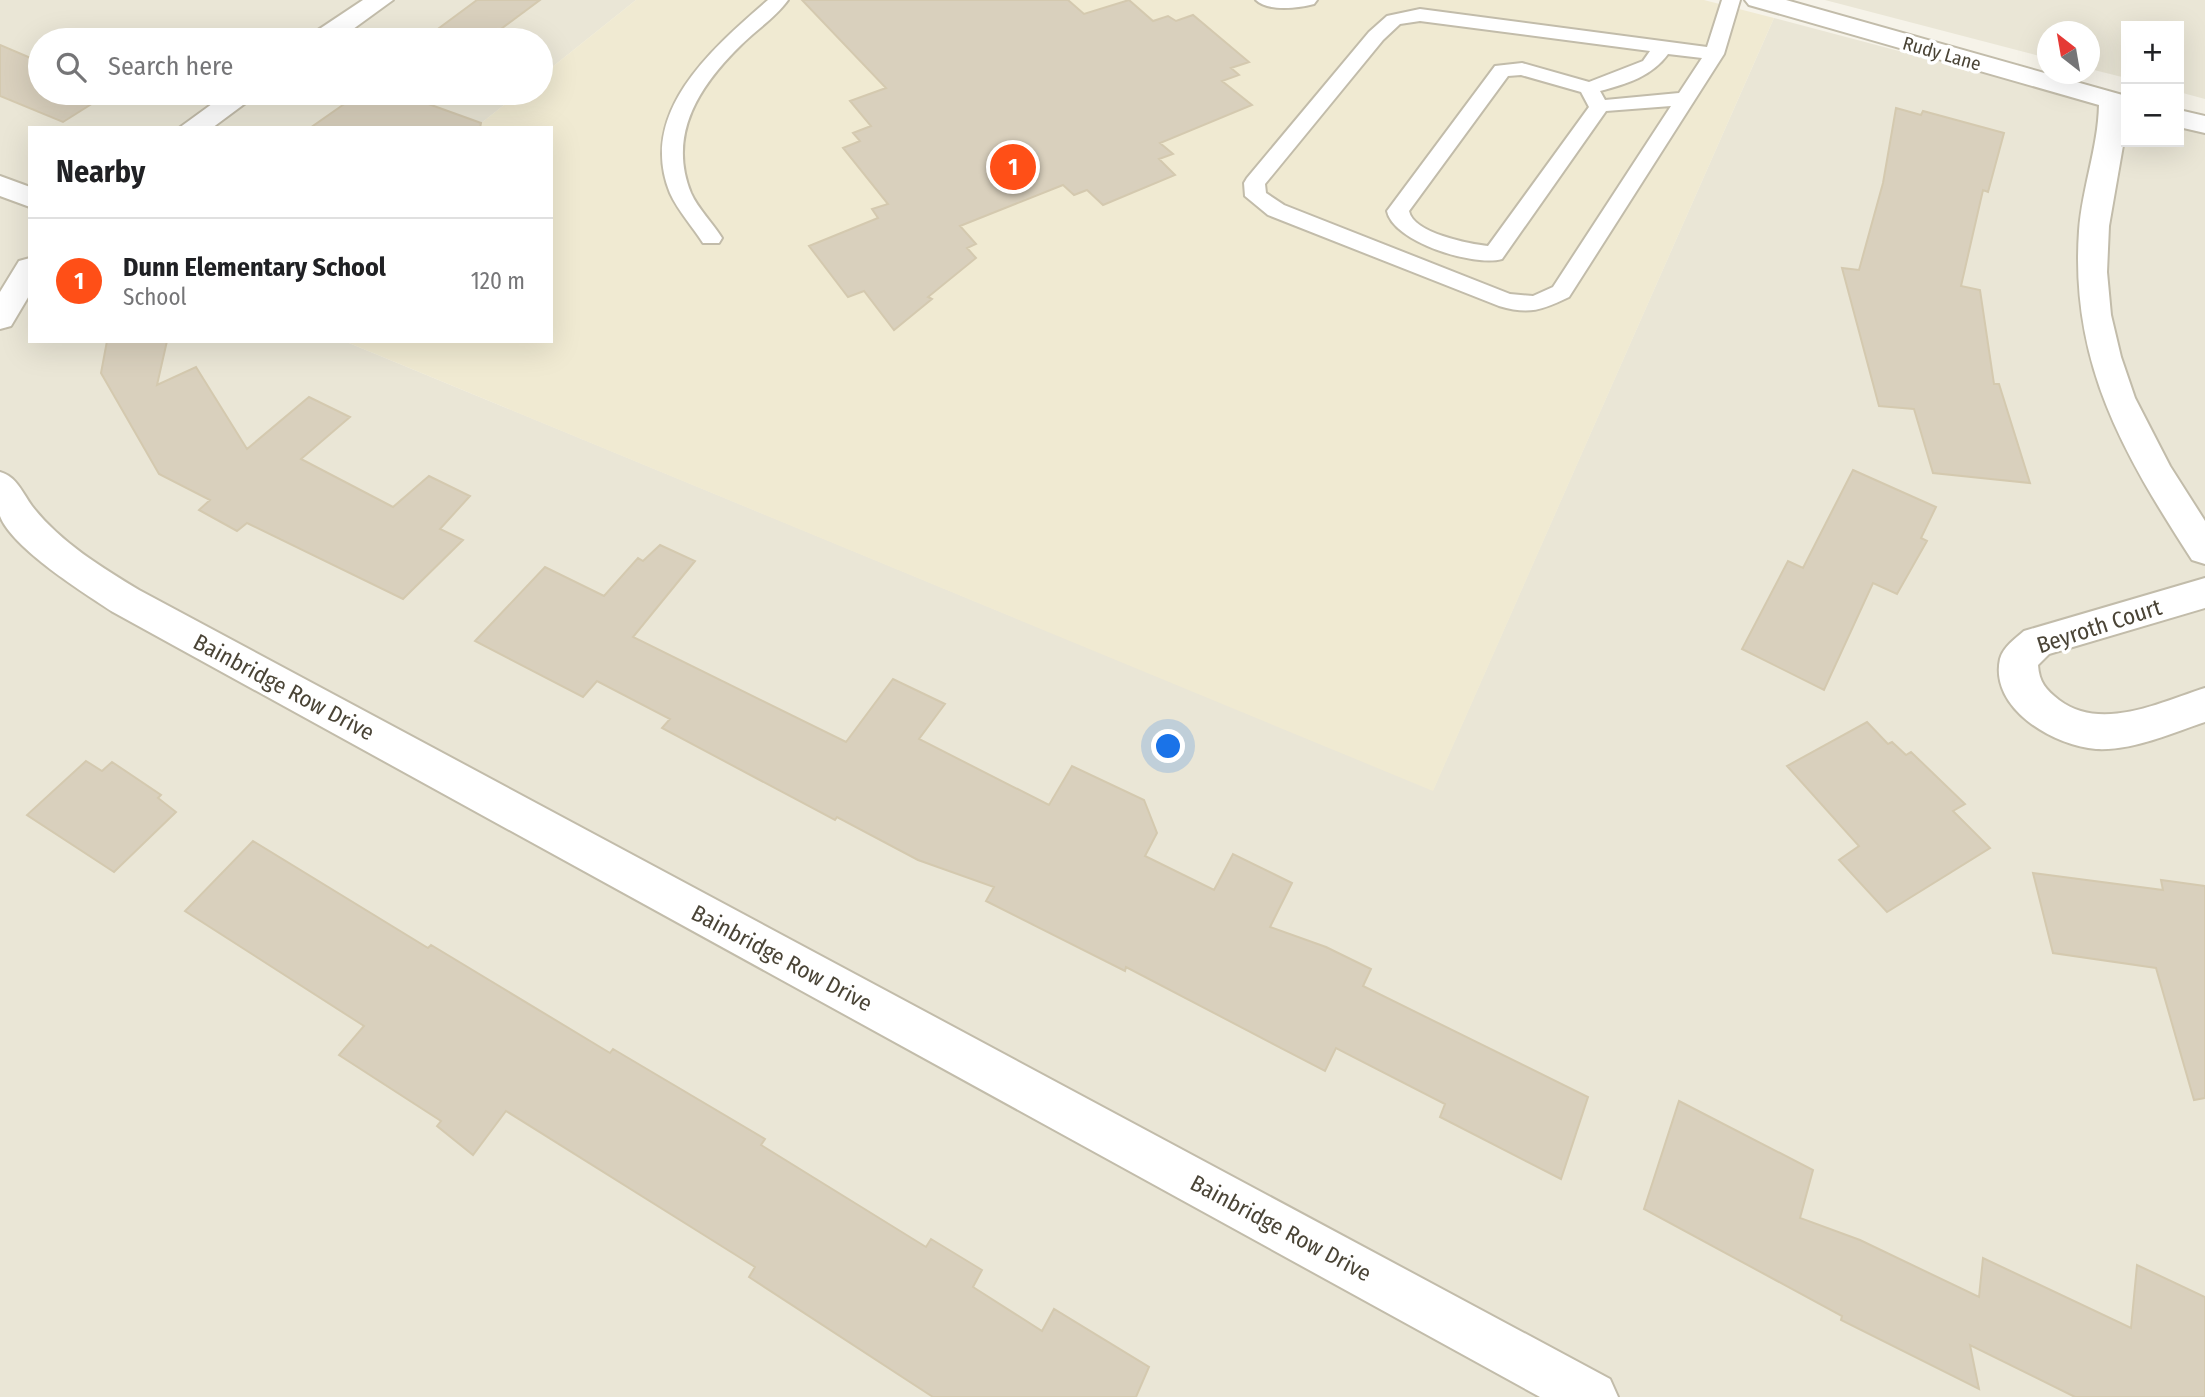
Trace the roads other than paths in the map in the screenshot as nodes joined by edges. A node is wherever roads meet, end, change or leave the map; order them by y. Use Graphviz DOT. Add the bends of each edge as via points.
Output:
graph roads {
  1 [pos="380,0"];
  2 [pos="779,0"];
  3 [pos="1265,0"];
  4 [pos="1308,0"];
  5 [pos="1731,0"];
  6 [pos="1759,0"];
  7 [pos="339,28"];
  8 [pos="1663,47"];
  9 [pos="1714,54"];
  10 [pos="1589,88"];
  11 [pos="1685,99"];
  12 [pos="2120,102"];
  13 [pos="228,105"];
  14 [pos="1599,107"];
  15 [pos="2184,119"];
  16 [pos="2205,125"];
  17 [pos="197,126"];
  18 [pos="0,184"];
  19 [pos="28,197"];
  20 [pos="711,238"];
  21 [pos="28,271"];
  22 [pos="0,318"];
  23 [pos="0,485"];
  24 [pos="2205,550"];
  25 [pos="2205,593"];
  26 [pos="2205,705"];
  27 [pos="1592,1397"];
  1 -- 7 [label="street"];
  2 -- 20 [label="lane" via="694,83 673,126 673,159 681,193"];
  3 -- 4 [label="lane"];
  5 -- 9 [label="lane"];
  6 -- 12 [label="street, Rudy Lane"];
  8 -- 9 [label="lane"];
  8 -- 10 [label="lane" via="1650,65"];
  8 -- 11 [label="lane" via="1420,15 1394,20 1254,183 1256,196 1276,210 1494,296 1535,304 1561,292"];
  9 -- 11 [label="lane"];
  10 -- 14 [label="lane"];
  10 -- 14 [label="lane" via="1522,69 1502,70 1398,211 1402,223 1429,237 1494,254"];
  11 -- 14 [label="lane"];
  12 -- 24 [label="street" via="2094,226 2091,292 2102,355 2115,393 2159,481"];
  13 -- 17 [label="street"];
  15 -- 16 [label="street"];
  18 -- 19 [label="street"];
  21 -- 22 [label="street"];
  23 -- 27 [label="street, Bainbridge Row Drive" via="26,525 73,568 126,601"];
  25 -- 26 [label="street, Beyroth Court" via="2037,642 2019,658 2018,669 2030,699 2045,714 2086,733 2106,734"];
}
